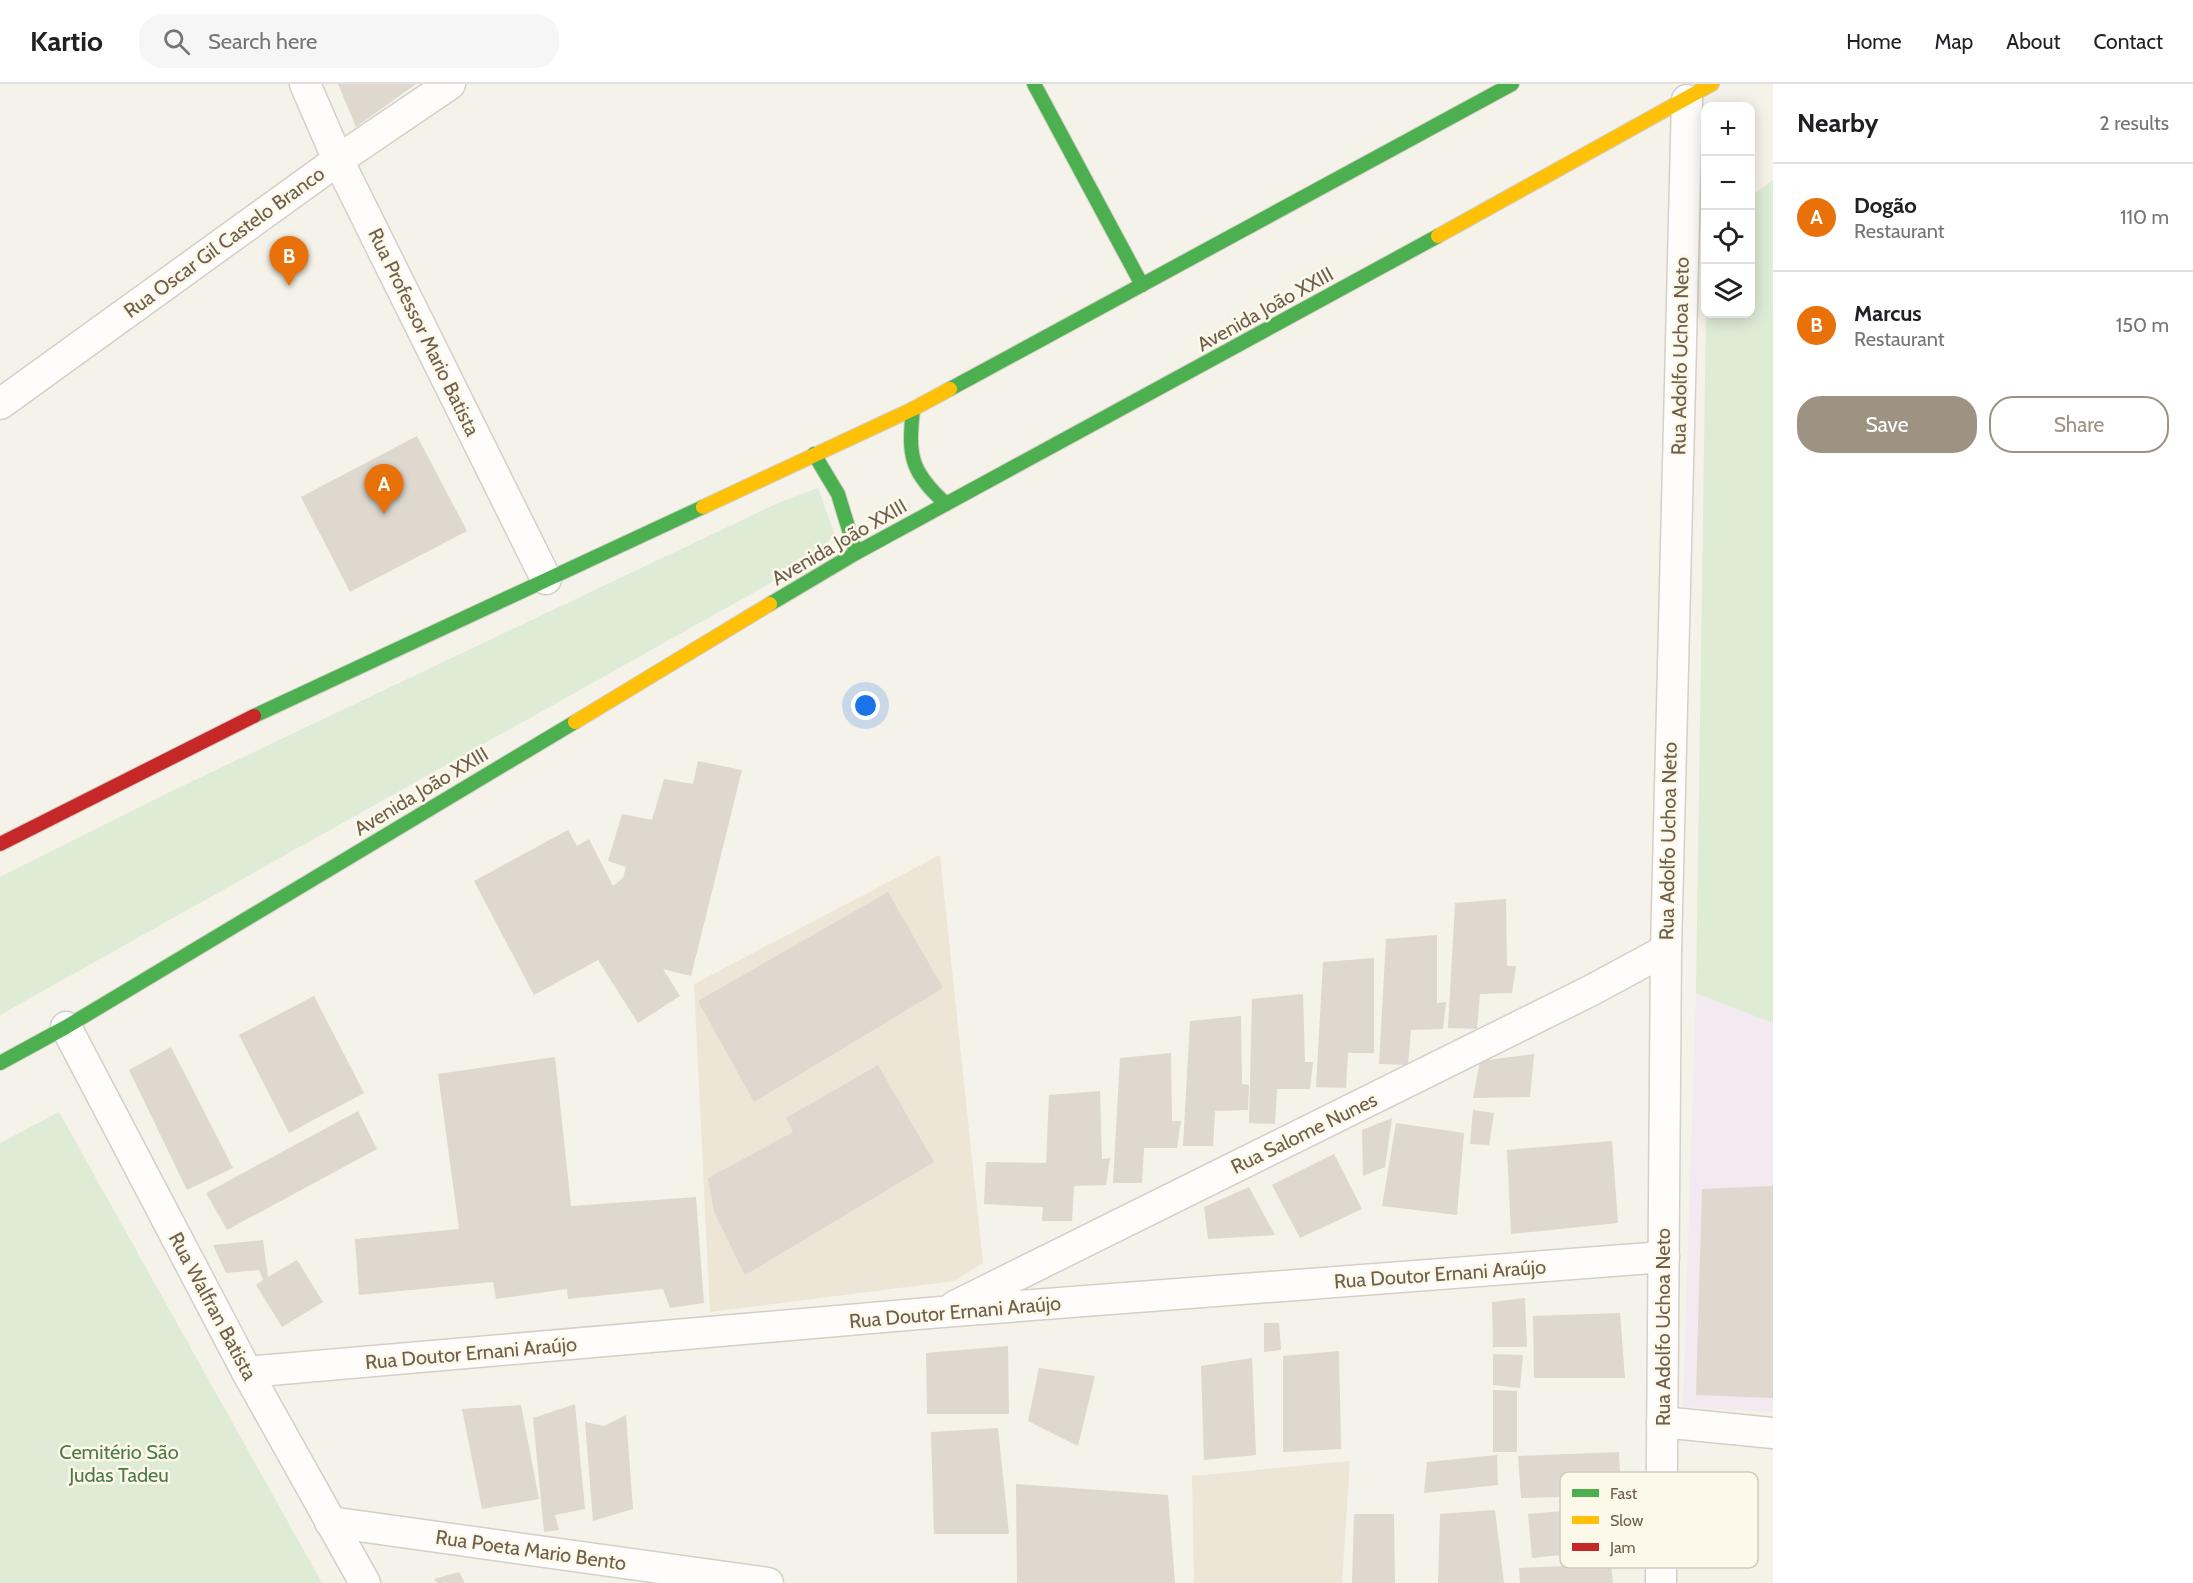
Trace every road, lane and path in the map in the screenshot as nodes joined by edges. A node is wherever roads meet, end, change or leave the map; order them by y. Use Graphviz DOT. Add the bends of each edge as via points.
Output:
graph roads {
  1 [pos="305,84"];
  2 [pos="450,84"];
  3 [pos="1034,84"];
  4 [pos="1512,84"];
  5 [pos="1712,84"];
  6 [pos="1687,100"];
  7 [pos="338,160"];
  8 [pos="1142,285"];
  9 [pos="0,404"];
  10 [pos="913,409"];
  11 [pos="814,454"];
  12 [pos="946,504"];
  13 [pos="856,552"];
  14 [pos="546,579"];
  15 [pos="0,844"];
  16 [pos="1666,950"];
  17 [pos="66,1027"];
  18 [pos="0,1063"];
  19 [pos="1664,1257"];
  20 [pos="941,1312"];
  21 [pos="247,1372"];
  22 [pos="1662,1422"];
  23 [pos="1773,1433"];
  24 [pos="1662,1472"];
  25 [pos="330,1522"];
  26 [pos="1661,1568"];
  27 [pos="365,1583"];
  28 [pos="768,1583"];
  29 [pos="1661,1583"];
  1 -- 7 [label="street, Rua Professor Mario Batista"];
  2 -- 7 [label="street, Rua Oscar Gil Castelo Branco"];
  3 -- 8 [label="main road"];
  4 -- 8 [label="main road"];
  5 -- 6 [label="main road, Avenida João XXIII"];
  6 -- 12 [label="main road, Avenida João XXIII"];
  6 -- 16 [label="street, Rua Adolfo Uchoa Neto"];
  7 -- 9 [label="street, Rua Oscar Gil Castelo Branco"];
  7 -- 14 [label="street, Rua Professor Mario Batista"];
  8 -- 10 [label="main road"];
  10 -- 11 [label="main road"];
  10 -- 12 [label="main road" via="911,464 929,490"];
  11 -- 13 [label="main road" via="838,494"];
  11 -- 14 [label="main road"];
  12 -- 13 [label="main road, Avenida João XXIII"];
  13 -- 17 [label="main road, Avenida João XXIII"];
  14 -- 15 [label="main road" via="222,731"];
  16 -- 19 [label="street, Rua Adolfo Uchoa Neto"];
  16 -- 20 [label="street, Rua Salome Nunes"];
  17 -- 18 [label="main road, Avenida João XXIII"];
  17 -- 21 [label="street, Rua Walfran Batista"];
  19 -- 20 [label="street, Rua Doutor Ernani Araújo"];
  19 -- 22 [label="street, Rua Adolfo Uchoa Neto"];
  20 -- 21 [label="street, Rua Doutor Ernani Araújo"];
  21 -- 25 [label="street, Rua Walfran Batista"];
  22 -- 23 [label="street"];
  22 -- 24 [label="street, Rua Adolfo Uchoa Neto"];
  25 -- 27 [label="street, Rua Walfran Batista"];
  25 -- 28 [label="street, Rua Poeta Mario Bento"];
  26 -- 29 [label="street, Rua Adolfo Uchoa Neto"];
}
